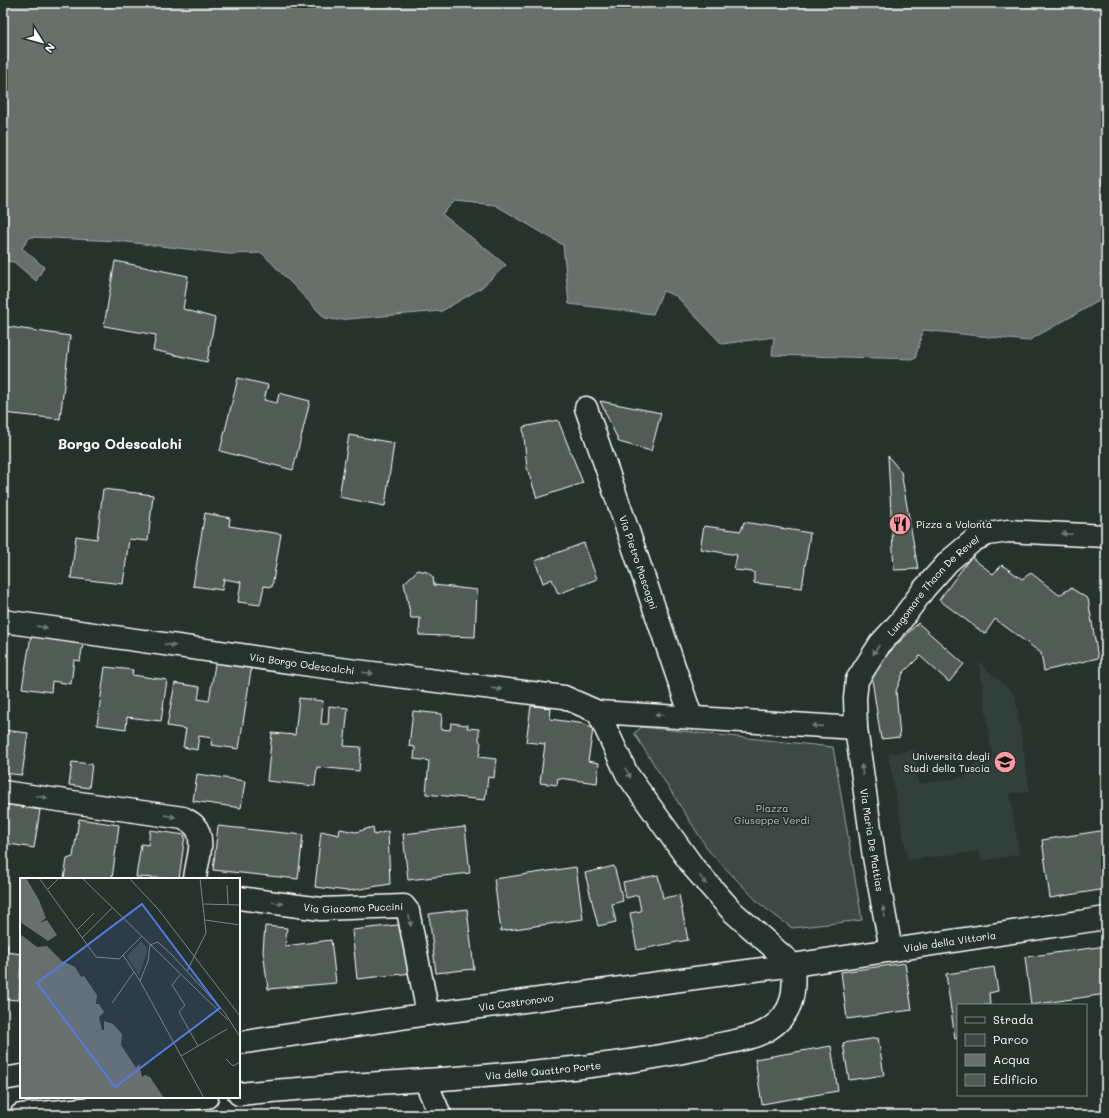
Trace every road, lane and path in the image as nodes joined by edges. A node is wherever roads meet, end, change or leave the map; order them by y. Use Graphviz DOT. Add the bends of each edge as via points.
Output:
graph roads {
  1 [pos="586,408"];
  2 [pos="1106,536"];
  3 [pos="3,621"];
  4 [pos="598,712"];
  5 [pos="691,716"];
  6 [pos="856,728"];
  7 [pos="3,792"];
  8 [pos="195,878"];
  9 [pos="240,898"];
  10 [pos="1106,918"];
  11 [pos="891,950"];
  12 [pos="793,965"];
  13 [pos="428,1014"];
  14 [pos="240,1043"];
  15 [pos="20,1076"];
  16 [pos="3,1079"];
  17 [pos="425,1080"];
  18 [pos="240,1094"];
  19 [pos="197,1098"];
  20 [pos="21,1115"];
  21 [pos="440,1115"];
  1 -- 5 [label="street, Via Pietro Mascagni"];
  2 -- 6 [label="street, Lungomare Thaon De Revel, one-way" via="1008,531 988,534 974,540 949,560 924,589 880,644 857,680"];
  3 -- 4 [label="street, Via Borgo Odescalchi, one-way" via="317,666 564,697"];
  5 -- 4 [label="street, one-way"];
  4 -- 12 [label="street, one-way" via="627,774 694,868 733,912"];
  6 -- 5 [label="street, one-way"];
  11 -- 6 [label="street, Via Maria De Mattias, one-way" via="874,858"];
  7 -- 8 [label="street, one-way" via="183,818 194,825 200,837"];
  9 -- 13 [label="street, Via Giacomo Puccini, one-way" via="321,909 404,906 408,911"];
  10 -- 11 [label="street, Viale della Vittoria"];
  11 -- 12 [label="street, Viale della Vittoria"];
  12 -- 13 [label="street, Via Castronovo"];
  12 -- 17 [label="street, Via delle Quattro Porte" via="794,991 790,1006 769,1030 754,1036 608,1065"];
  13 -- 14 [label="street, Via Castronovo"];
  15 -- 16 [label="street"];
  17 -- 18 [label="street, Via delle Quattro Porte" via="317,1086"];
  17 -- 21 [label="street"];
  19 -- 20 [label="street"];
}
